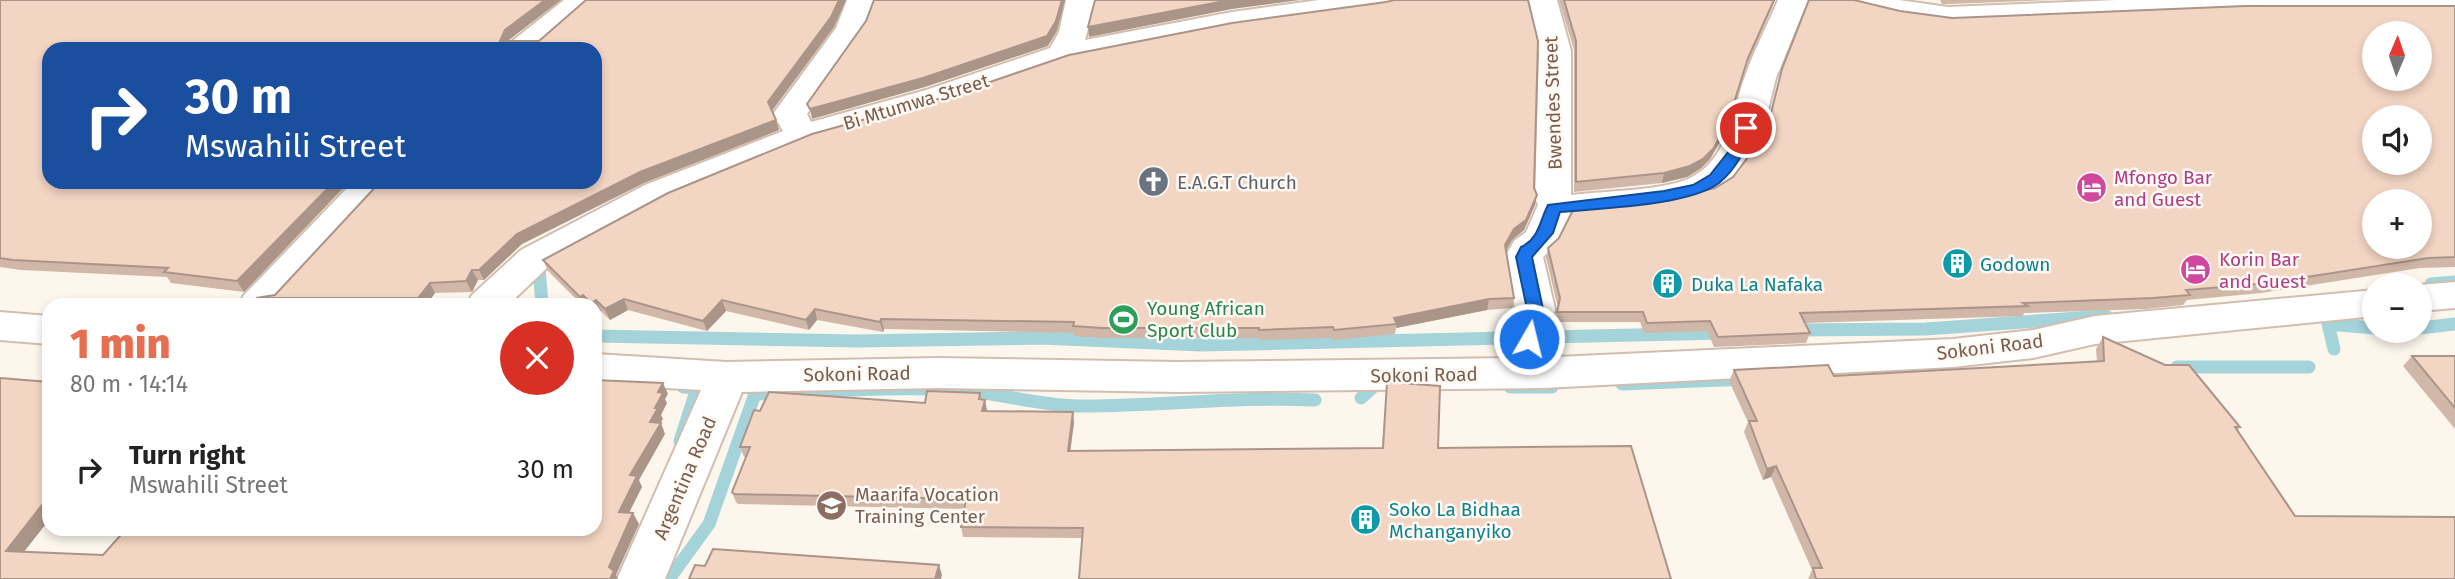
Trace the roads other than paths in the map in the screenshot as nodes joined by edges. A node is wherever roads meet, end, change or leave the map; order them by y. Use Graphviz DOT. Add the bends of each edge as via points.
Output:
graph roads {
  1 [pos="583,0"];
  2 [pos="862,0"];
  3 [pos="1081,0"];
  4 [pos="1385,0"];
  5 [pos="1542,0"];
  6 [pos="1793,0"];
  7 [pos="1857,0"];
  8 [pos="2455,4"];
  9 [pos="531,42"];
  10 [pos="1062,54"];
  11 [pos="802,135"];
  12 [pos="366,189"];
  13 [pos="1556,206"];
  14 [pos="2455,295"];
  15 [pos="2432,297"];
  16 [pos="263,298"];
  17 [pos="492,298"];
  18 [pos="2362,304"];
  19 [pos="0,326"];
  20 [pos="42,329"];
  21 [pos="602,369"];
  22 [pos="1544,373"];
  23 [pos="727,377"];
  24 [pos="641,579"];
  1 -- 9 [label="street"];
  2 -- 11 [label="street" via="851,29 790,114"];
  3 -- 10 [label="street" via="1074,32"];
  4 -- 10 [label="street, Bi Mtumwa Street" via="1232,21"];
  5 -- 13 [label="street, Bwendes Street" via="1555,51"];
  6 -- 13 [label="street" via="1760,78 1743,142 1716,178 1698,188 1664,196"];
  7 -- 8 [label="street" via="1948,16 2214,5"];
  10 -- 11 [label="street, Bi Mtumwa Street" via="938,97"];
  11 -- 17 [label="street, Bi Mtumwa Street" via="658,193 534,259"];
  12 -- 16 [label="street"];
  13 -- 22 [label="street" via="1545,233 1524,257 1535,309 1529,339"];
  14 -- 15 [label="street"];
  18 -- 22 [label="street, Sokoni Road" via="2095,330 2033,344 1953,353"];
  19 -- 20 [label="street"];
  21 -- 23 [label="street, Sokoni Road"];
  22 -- 23 [label="street, Sokoni Road"];
  23 -- 24 [label="street, Argentina Road"];
}
